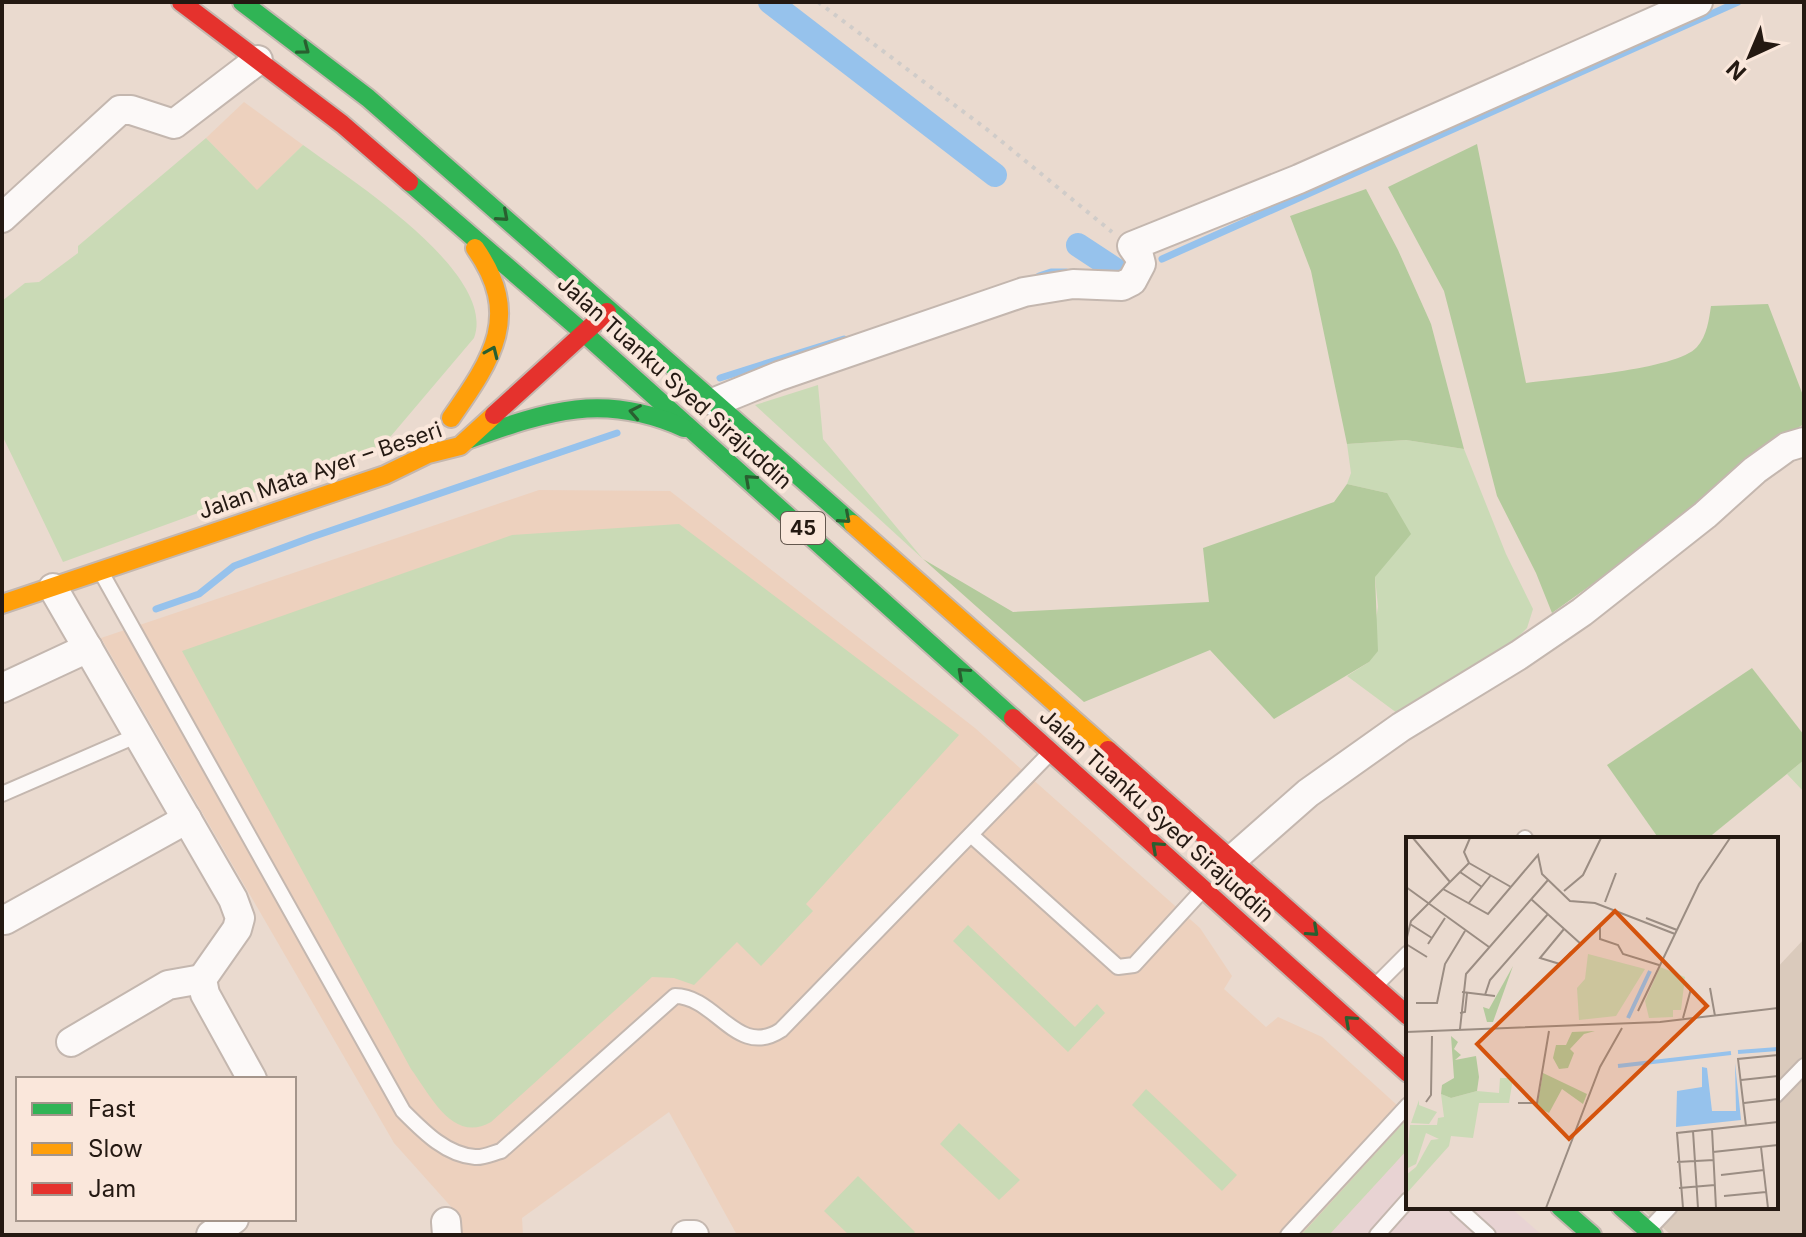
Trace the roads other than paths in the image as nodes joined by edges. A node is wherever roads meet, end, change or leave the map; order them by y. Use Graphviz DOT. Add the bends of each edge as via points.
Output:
graph roads {
  1 [pos="242,2"];
  2 [pos="1698,2"];
  3 [pos="191,5"];
  4 [pos="258,60"];
  5 [pos="426,196"];
  6 [pos="2,218"];
  7 [pos="592,293"];
  8 [pos="611,309"];
  9 [pos="561,322"];
  10 [pos="585,334"];
  11 [pos="497,378"];
  12 [pos="715,402"];
  13 [pos="451,418"];
  14 [pos="470,439"];
  15 [pos="707,441"];
  16 [pos="1804,442"];
  17 [pos="428,454"];
  18 [pos="101,571"];
  19 [pos="53,588"];
  20 [pos="2,604"];
  21 [pos="88,648"];
  22 [pos="2,688"];
  23 [pos="138,735"];
  24 [pos="1051,752"];
  25 [pos="2,794"];
  26 [pos="187,819"];
  27 [pos="971,835"];
  28 [pos="1218,874"];
  29 [pos="5,920"];
  30 [pos="1406,955"];
  31 [pos="202,979"];
  32 [pos="1375,986"];
  33 [pos="1406,1014"];
  34 [pos="71,1042"];
  35 [pos="1804,1066"];
  36 [pos="1406,1071"];
  37 [pos="251,1077"];
  38 [pos="1778,1093"];
  39 [pos="1406,1107"];
  40 [pos="1406,1202"];
  41 [pos="1459,1209"];
  42 [pos="1562,1209"];
  43 [pos="1623,1209"];
  44 [pos="1668,1209"];
  45 [pos="231,1221"];
  46 [pos="1650,1233"];
  47 [pos="211,1235"];
  48 [pos="686,1235"];
  49 [pos="694,1235"];
  50 [pos="1288,1235"];
  51 [pos="1377,1235"];
  52 [pos="1488,1235"];
  53 [pos="1592,1235"];
  1 -- 7 [label="main road, Jalan Tuanku Syed Sirajuddin / 45, one-way" via="368,98"];
  2 -- 12 [label="street" via="1299,179 1132,246 1141,264 1132,281 1122,286 1073,284 1024,292"];
  3 -- 4 [label="main road, Jalan Tuanku Syed Sirajuddin / 45"];
  4 -- 5 [label="main road, Jalan Tuanku Syed Sirajuddin / 45"];
  4 -- 6 [label="street" via="174,124 120,110"];
  5 -- 9 [label="main road, Jalan Tuanku Syed Sirajuddin / 45"];
  13 -- 5 [label="main road, one-way" via="497,340 499,295 484,259"];
  7 -- 8 [label="main road, Jalan Tuanku Syed Sirajuddin / 45"];
  7 -- 9 [label="main road"];
  8 -- 10 [label="main road, Jalan Mata Ayer – Beseri"];
  8 -- 12 [label="main road, Jalan Tuanku Syed Sirajuddin / 45"];
  9 -- 10 [label="main road, Jalan Tuanku Syed Sirajuddin / 45"];
  10 -- 14 [label="main road, Jalan Mata Ayer – Beseri"];
  10 -- 15 [label="main road, Jalan Tuanku Syed Sirajuddin / 45"];
  11 -- 13 [label="main road"];
  12 -- 28 [label="main road, Jalan Tuanku Syed Sirajuddin / 45, one-way"];
  13 -- 17 [label="main road"];
  15 -- 14 [label="main road, one-way" via="672,421 609,407 542,414"];
  14 -- 17 [label="main road, Jalan Mata Ayer – Beseri"];
  24 -- 15 [label="main road, Jalan Tuanku Syed Sirajuddin / 45, one-way"];
  16 -- 28 [label="street" via="1787,447 1755,470 1582,612 1308,793"];
  17 -- 18 [label="main road, Jalan Mata Ayer – Beseri" via="385,475"];
  18 -- 19 [label="main road, Jalan Mata Ayer – Beseri"];
  18 -- 27 [label="lane" via="403,1111 450,1150 476,1158 501,1151 675,996 690,996 746,1037 768,1039"];
  19 -- 20 [label="main road, Jalan Mata Ayer – Beseri"];
  19 -- 21 [label="street"];
  21 -- 22 [label="street"];
  21 -- 23 [label="street"];
  23 -- 25 [label="lane"];
  23 -- 26 [label="street"];
  24 -- 27 [label="lane"];
  28 -- 24 [label="main road, Jalan Tuanku Syed Sirajuddin / 45, one-way"];
  26 -- 29 [label="street"];
  26 -- 31 [label="street" via="240,918"];
  27 -- 28 [label="lane" via="1118,967 1134,965"];
  28 -- 32 [label="main road, Jalan Tuanku Syed Sirajuddin / 45, one-way"];
  36 -- 28 [label="main road, Jalan Tuanku Syed Sirajuddin / 45, one-way"];
  30 -- 32 [label="lane"];
  31 -- 34 [label="street" via="168,985"];
  31 -- 37 [label="street" via="205,994"];
  32 -- 33 [label="main road, Jalan Tuanku Syed Sirajuddin / 45"];
  35 -- 38 [label="lane"];
  39 -- 50 [label="lane"];
  40 -- 51 [label="lane"];
  41 -- 52 [label="lane"];
  42 -- 53 [label="main road"];
  43 -- 46 [label="main road"];
  44 -- 46 [label="lane"];
  45 -- 47 [label="street"];
  48 -- 49 [label="street"];
}
